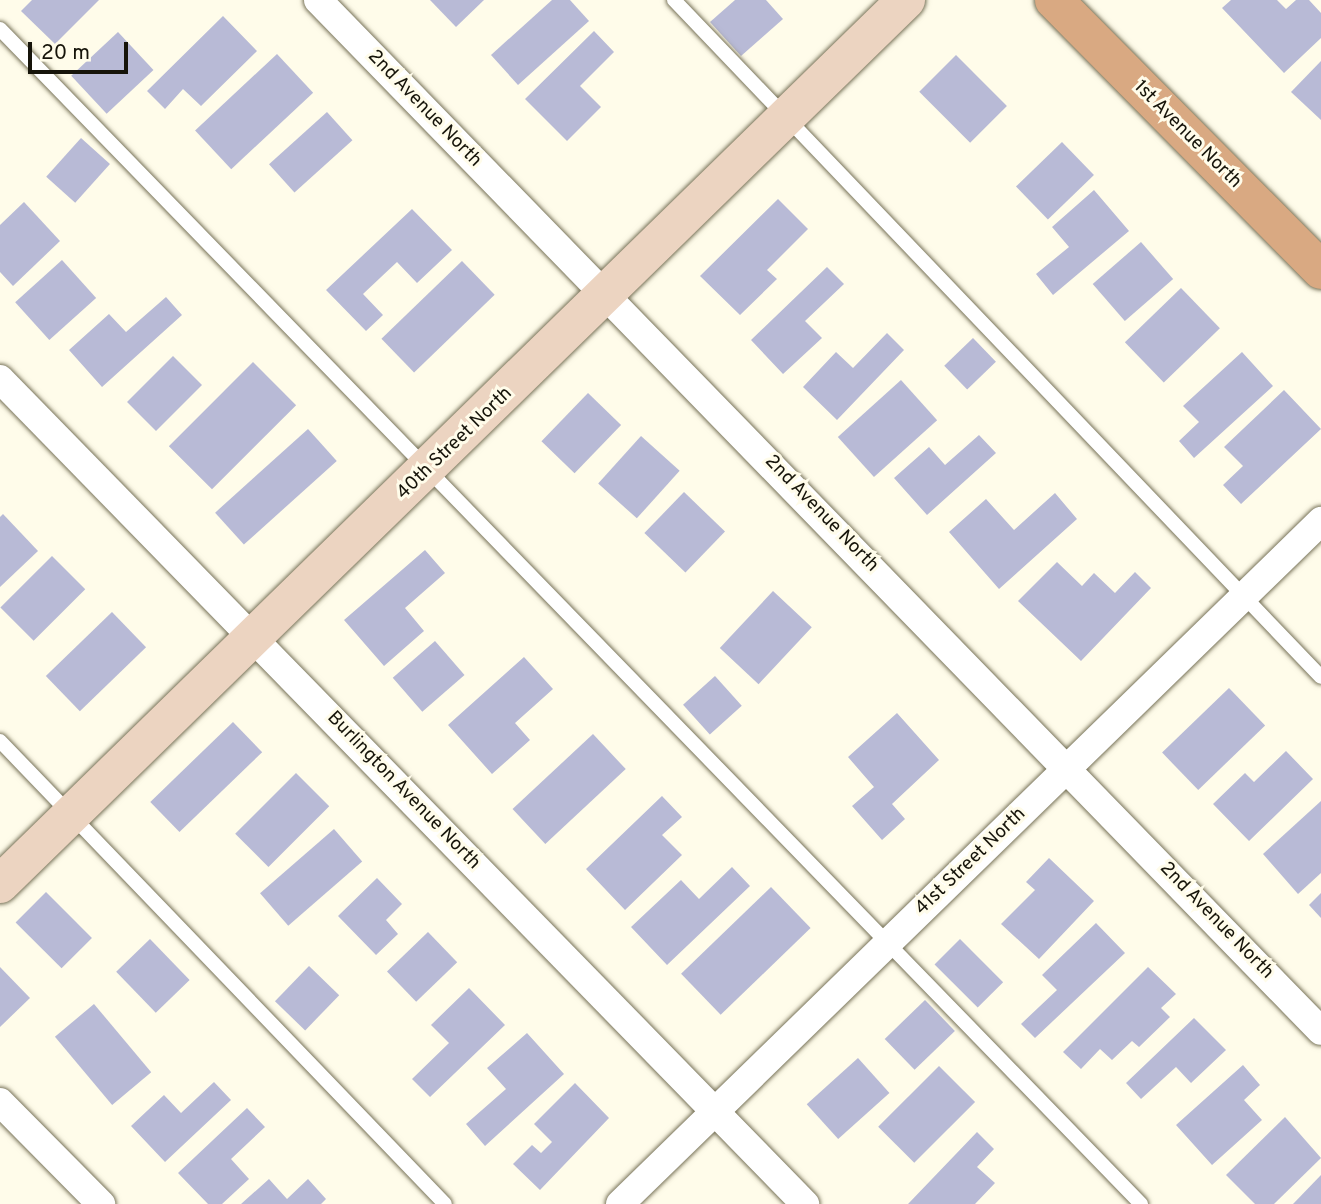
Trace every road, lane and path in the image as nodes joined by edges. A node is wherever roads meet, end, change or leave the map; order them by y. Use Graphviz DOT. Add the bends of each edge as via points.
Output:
graph roads {
  1 [pos="318,0"];
  2 [pos="674,0"];
  3 [pos="906,0"];
  4 [pos="1054,0"];
  5 [pos="0,29"];
  6 [pos="789,117"];
  7 [pos="1321,270"];
  8 [pos="607,296"];
  9 [pos="0,379"];
  10 [pos="429,468"];
  11 [pos="1321,521"];
  12 [pos="1243,597"];
  13 [pos="253,638"];
  14 [pos="1321,677"];
  15 [pos="0,741"];
  16 [pos="1069,766"];
  17 [pos="71,815"];
  18 [pos="0,884"];
  19 [pos="888,943"];
  20 [pos="1321,1031"];
  21 [pos="0,1102"];
  22 [pos="716,1112"];
  23 [pos="101,1204"];
  24 [pos="445,1204"];
  25 [pos="620,1204"];
  26 [pos="805,1204"];
  27 [pos="1141,1204"];
  1 -- 8 [label="street, 2nd Avenue North"];
  2 -- 6 [label="lane"];
  3 -- 6 [label="street, 40th Street North"];
  4 -- 7 [label="main road, 1st Avenue North"];
  5 -- 10 [label="lane"];
  6 -- 8 [label="street, 40th Street North"];
  6 -- 12 [label="lane"];
  8 -- 10 [label="street, 40th Street North"];
  8 -- 16 [label="street, 2nd Avenue North"];
  9 -- 13 [label="street, Burlington Avenue North"];
  10 -- 13 [label="street, 40th Street North"];
  10 -- 19 [label="lane"];
  11 -- 12 [label="street, 41st Street North"];
  12 -- 14 [label="lane"];
  12 -- 16 [label="street, 41st Street North"];
  13 -- 17 [label="street, 40th Street North"];
  13 -- 22 [label="street, Burlington Avenue North"];
  15 -- 17 [label="lane"];
  16 -- 19 [label="street, 41st Street North"];
  16 -- 20 [label="street, 2nd Avenue North"];
  17 -- 18 [label="street, 40th Street North"];
  17 -- 24 [label="lane"];
  19 -- 22 [label="street, 41st Street North"];
  19 -- 27 [label="lane"];
  21 -- 23 [label="street"];
  22 -- 25 [label="street, 41st Street North"];
  22 -- 26 [label="street, Burlington Avenue North"];
}
